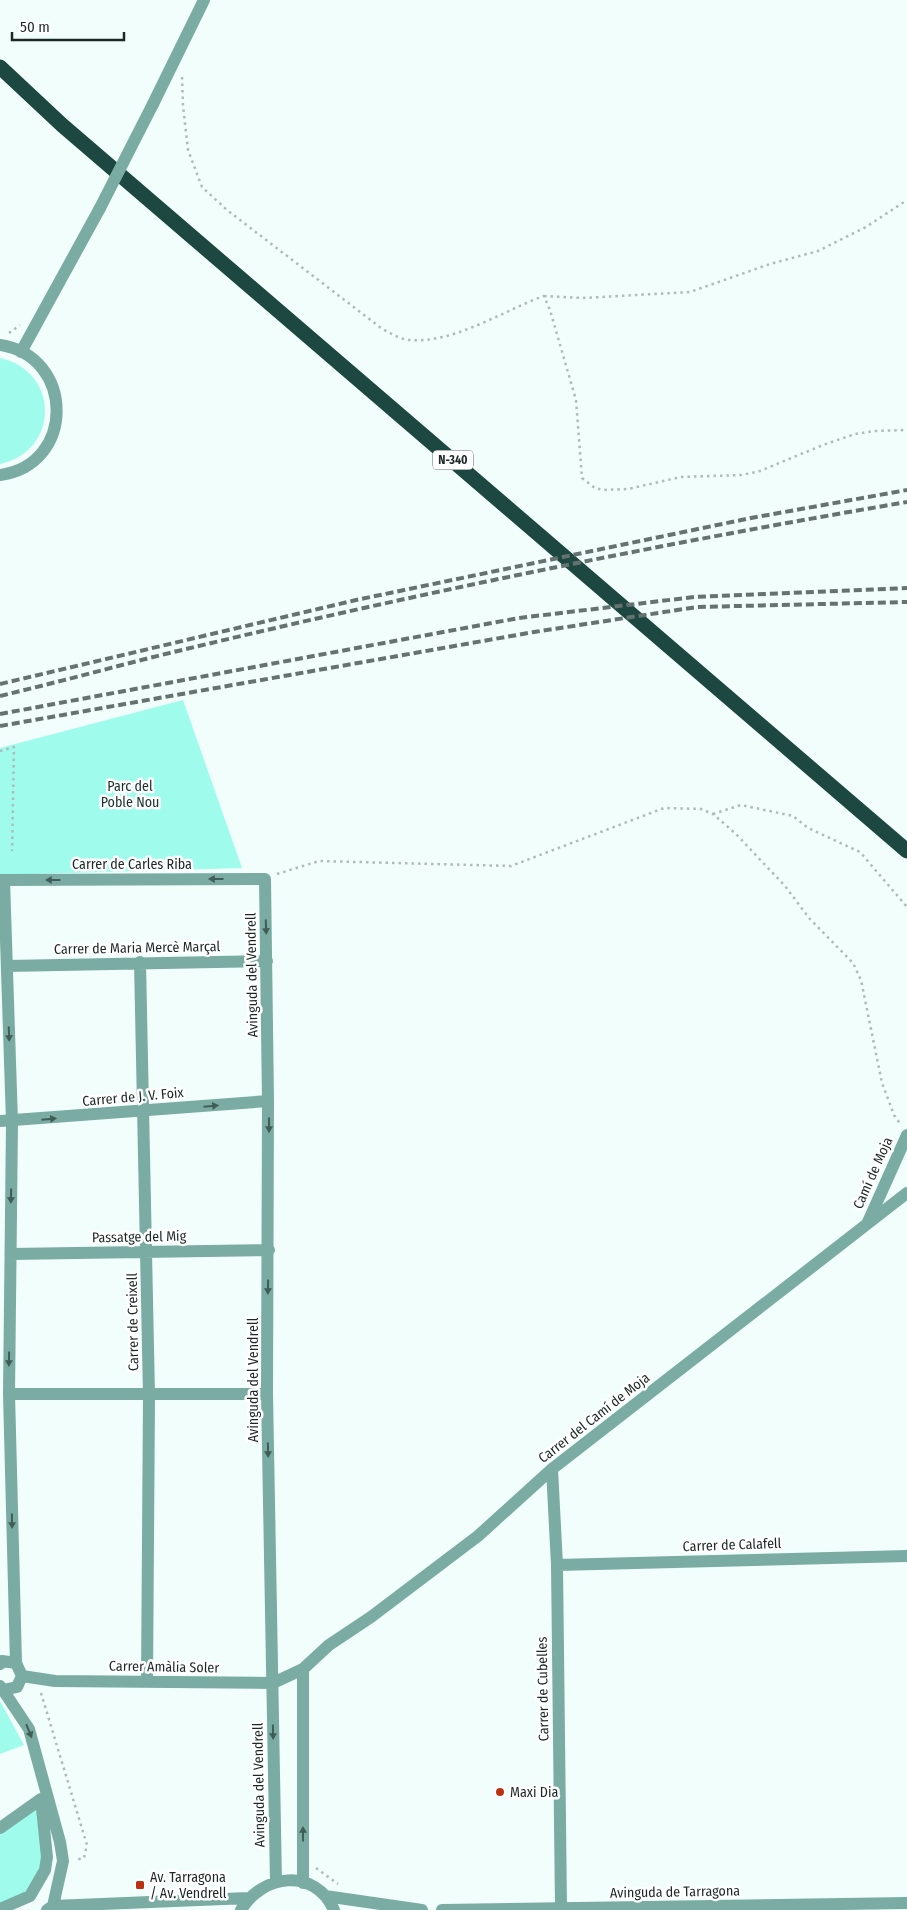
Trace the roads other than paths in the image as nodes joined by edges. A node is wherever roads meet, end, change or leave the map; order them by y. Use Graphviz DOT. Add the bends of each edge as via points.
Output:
graph roads {
  1 [pos="204,0"];
  2 [pos="0,67"];
  3 [pos="0,346"];
  4 [pos="21,352"];
  5 [pos="0,475"];
  6 [pos="907,850"];
  7 [pos="265,879"];
  8 [pos="2,880"];
  9 [pos="267,961"];
  10 [pos="140,962"];
  11 [pos="7,966"];
  12 [pos="268,1101"];
  13 [pos="143,1111"];
  14 [pos="6,1122"];
  15 [pos="905,1132"];
  16 [pos="907,1193"];
  17 [pos="867,1224"];
  18 [pos="269,1250"];
  19 [pos="146,1252"];
  20 [pos="11,1254"];
  21 [pos="8,1394"];
  22 [pos="267,1394"];
  23 [pos="149,1396"];
  24 [pos="552,1469"];
  25 [pos="907,1556"];
  26 [pos="557,1565"];
  27 [pos="16,1663"];
  28 [pos="0,1664"];
  29 [pos="303,1669"];
  30 [pos="22,1676"];
  31 [pos="147,1682"];
  32 [pos="273,1683"];
  33 [pos="2,1688"];
  34 [pos="0,1828"];
  35 [pos="276,1882"];
  36 [pos="303,1883"];
  37 [pos="248,1898"];
  38 [pos="907,1903"];
  39 [pos="333,1906"];
  40 [pos="50,1908"];
  41 [pos="561,1908"];
  42 [pos="0,1909"];
  43 [pos="241,1910"];
  44 [pos="422,1910"];
  45 [pos="442,1910"];
  1 -- 4 [label="street, bridge" via="100,208"];
  2 -- 6 [label="highway, N-340" via="70,131"];
  3 -- 4 [label="street"];
  4 -- 5 [label="street" via="39,365 52,383 58,405 56,427 47,447 32,464 12,474"];
  7 -- 8 [label="street, Carrer de Carles Riba, one-way"];
  7 -- 9 [label="street, Avinguda del Vendrell, one-way"];
  8 -- 11 [label="street"];
  9 -- 10 [label="street, Carrer de Maria Mercè Marçal"];
  9 -- 12 [label="street, Avinguda del Vendrell"];
  10 -- 11 [label="street, Carrer de Maria Mercè Marçal"];
  10 -- 13 [label="street, Carrer de Creixell"];
  11 -- 14 [label="street, one-way"];
  13 -- 12 [label="street, Carrer de J. V. Foix, one-way"];
  12 -- 18 [label="street, Avinguda del Vendrell, one-way"];
  14 -- 13 [label="street, Carrer de J. V. Foix, one-way"];
  13 -- 19 [label="street, Carrer de Creixell"];
  14 -- 20 [label="street, one-way"];
  15 -- 17 [label="street, Camí de Moja"];
  16 -- 17 [label="street, Carrer del Camí de Moja"];
  17 -- 24 [label="street, Carrer del Camí de Moja"];
  18 -- 19 [label="street, Passatge del Mig"];
  18 -- 22 [label="street, Avinguda del Vendrell, one-way"];
  19 -- 20 [label="street, Passatge del Mig"];
  19 -- 23 [label="street, Carrer de Creixell"];
  20 -- 21 [label="street, one-way"];
  21 -- 23 [label="street"];
  21 -- 27 [label="street, one-way"];
  22 -- 23 [label="street"];
  22 -- 32 [label="street, Avinguda del Vendrell, one-way"];
  23 -- 31 [label="street, Carrer de Creixell"];
  24 -- 26 [label="street, Carrer de Cubelles"];
  24 -- 29 [label="street, Carrer del Camí de Moja" via="478,1536 329,1645"];
  25 -- 26 [label="street, Carrer de Calafell"];
  26 -- 41 [label="street, Carrer de Cubelles"];
  27 -- 28 [label="street" via="2,1661"];
  27 -- 30 [label="street"];
  29 -- 32 [label="street, Carrer Amàlia Soler"];
  36 -- 29 [label="street, one-way"];
  30 -- 31 [label="street, Carrer Amàlia Soler" via="55,1681"];
  30 -- 33 [label="street" via="17,1687"];
  31 -- 32 [label="street, Carrer Amàlia Soler"];
  32 -- 35 [label="street, Avinguda del Vendrell, one-way"];
  33 -- 40 [label="street, one-way" via="29,1729 60,1842 63,1860"];
  34 -- 42 [label="street" via="41,1799 47,1857 45,1870 30,1896"];
  35 -- 36 [label="street" via="290,1880"];
  35 -- 37 [label="street" via="260,1888"];
  36 -- 39 [label="street"];
  37 -- 40 [label="street"];
  37 -- 43 [label="street"];
  38 -- 41 [label="street, Avinguda de Tarragona"];
  39 -- 44 [label="street"];
  41 -- 45 [label="street, Avinguda de Tarragona"];
}
